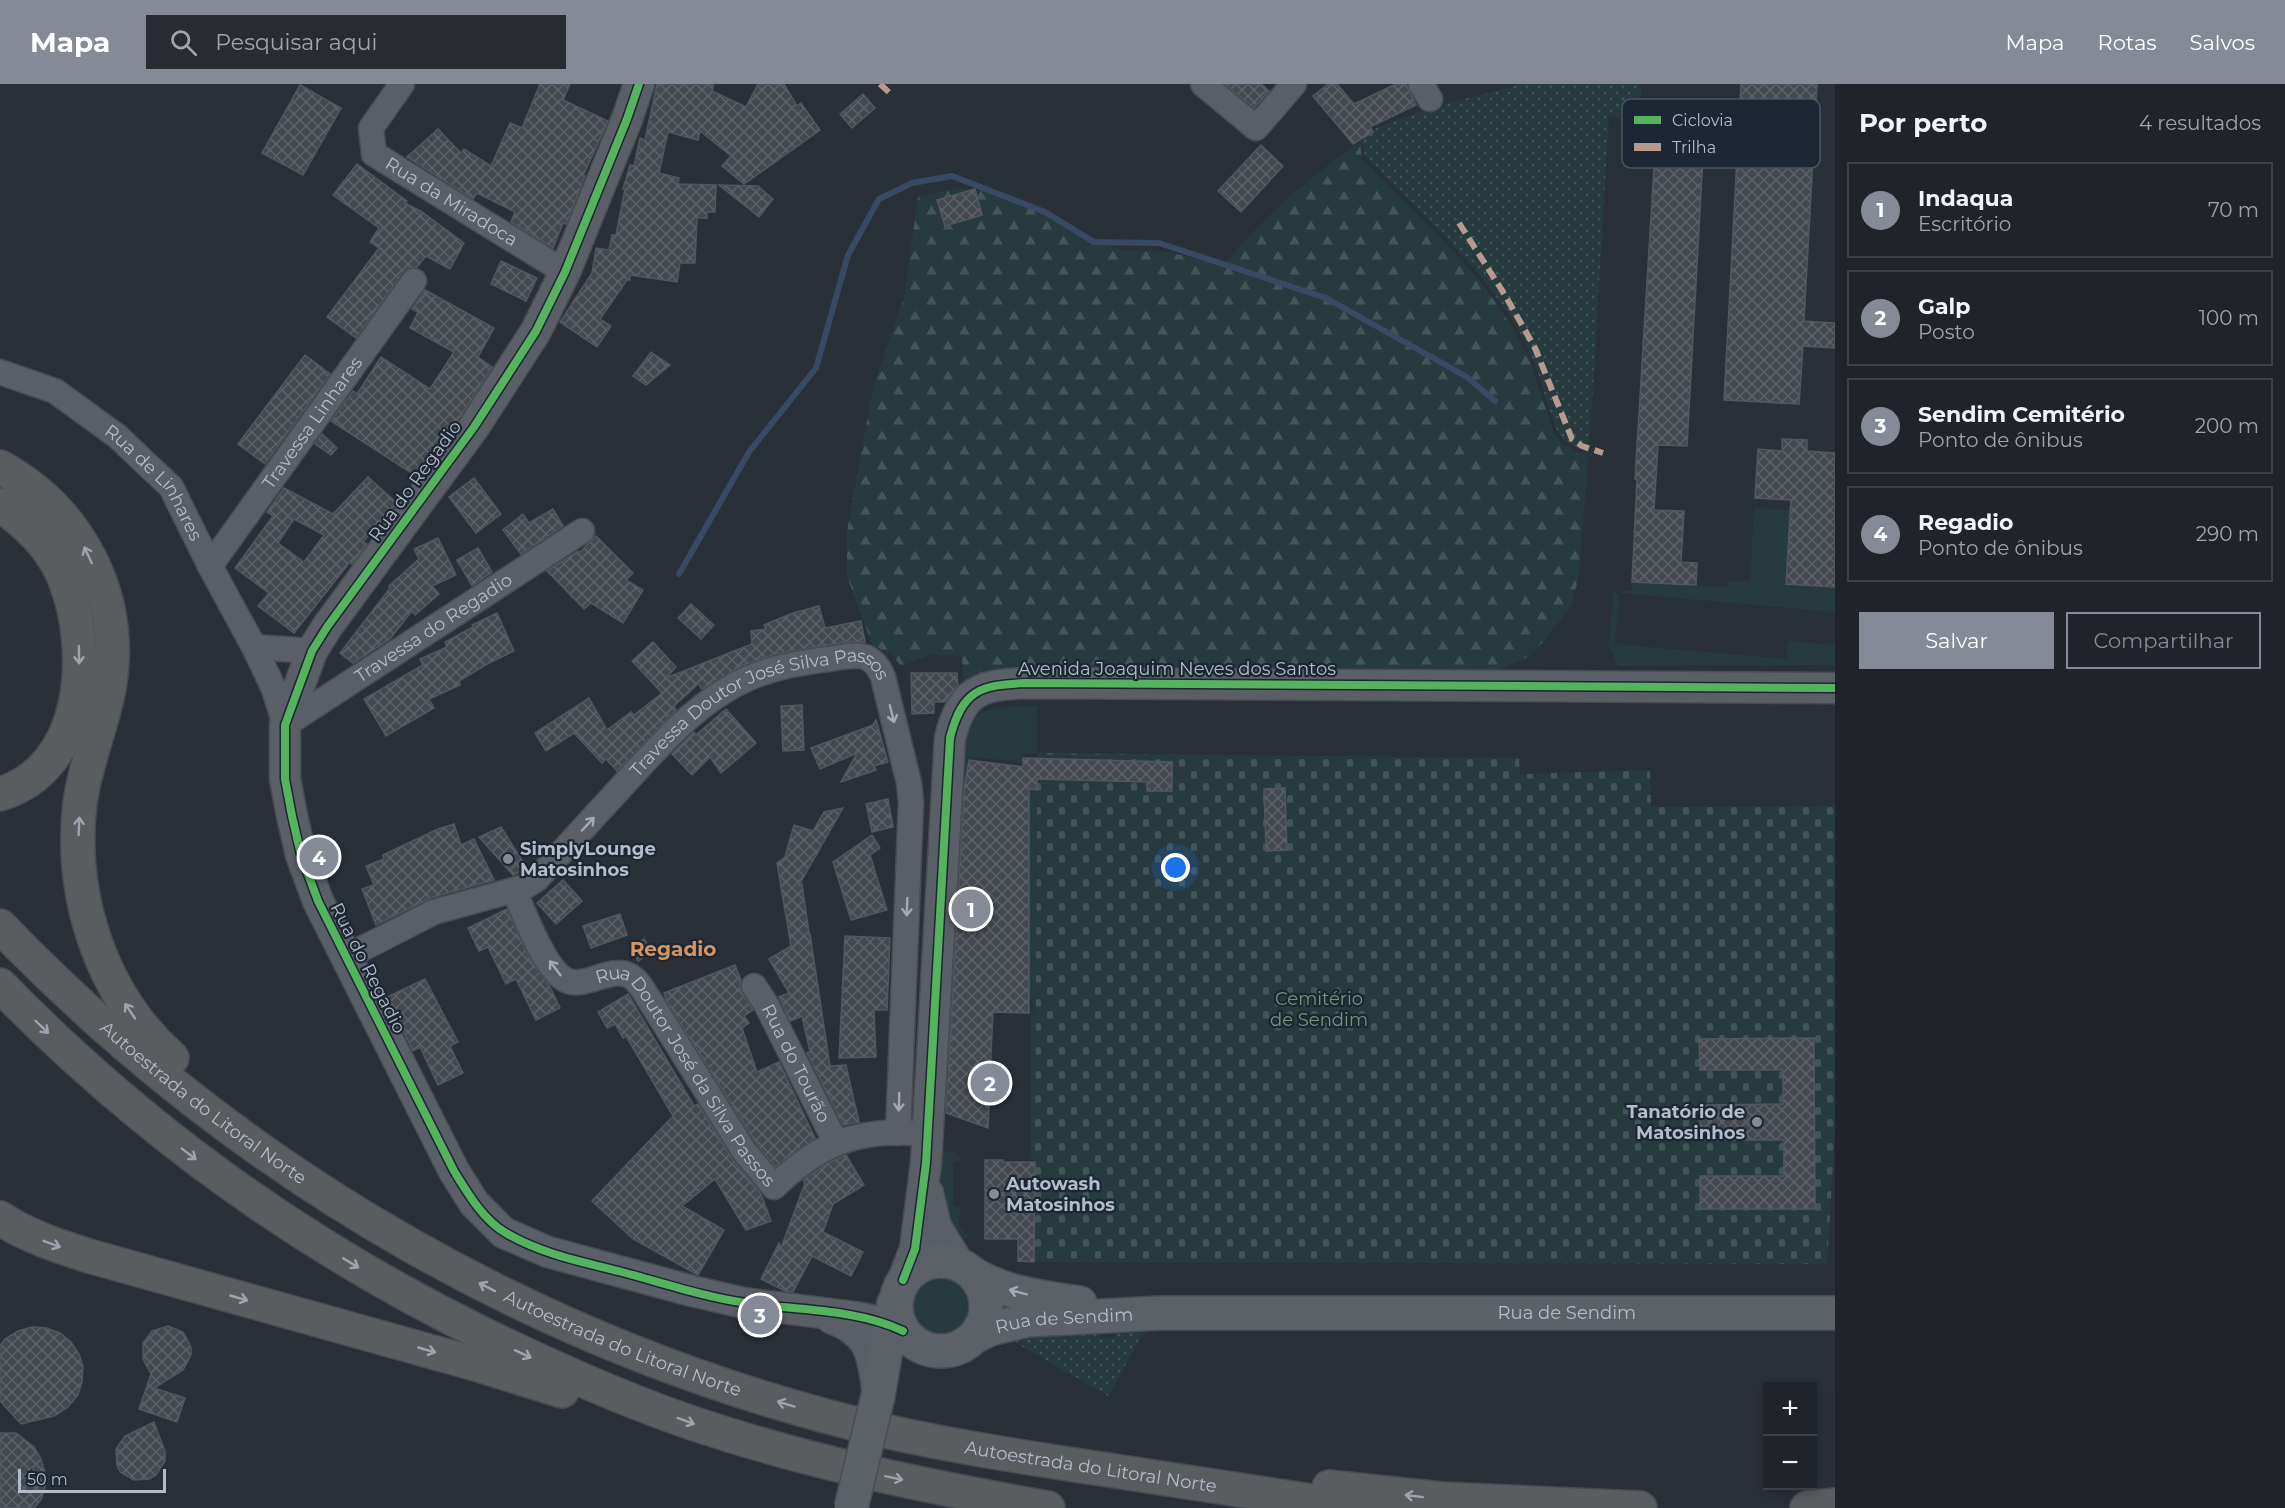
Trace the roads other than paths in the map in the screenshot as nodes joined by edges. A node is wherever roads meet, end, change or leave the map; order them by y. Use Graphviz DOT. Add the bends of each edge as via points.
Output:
graph roads {
  1 [pos="402,84"];
  2 [pos="639,84"];
  3 [pos="1203,84"];
  4 [pos="1294,84"];
  5 [pos="565,272"];
  6 [pos="414,281"];
  7 [pos="0,372"];
  8 [pos="0,467"];
  9 [pos="0,504"];
  10 [pos="582,531"];
  11 [pos="210,566"];
  12 [pos="254,647"];
  13 [pos="312,651"];
  14 [pos="1835,688"];
  15 [pos="285,725"];
  16 [pos="0,794"];
  17 [pos="514,890"];
  18 [pos="0,926"];
  19 [pos="346,957"];
  20 [pos="0,985"];
  21 [pos="754,986"];
  22 [pos="197,1103"];
  23 [pos="898,1133"];
  24 [pos="836,1143"];
  25 [pos="927,1149"];
  26 [pos="0,1218"];
  27 [pos="966,1269"];
  28 [pos="898,1304"];
  29 [pos="808,1310"];
  30 [pos="1159,1313"];
  31 [pos="1835,1313"];
  32 [pos="974,1337"];
  33 [pos="936,1351"];
  34 [pos="878,1396"];
  35 [pos="631,1400"];
  36 [pos="1082,1466"];
  37 [pos="1835,1505"];
  38 [pos="852,1508"];
  39 [pos="1048,1508"];
  40 [pos="1357,1508"];
  41 [pos="1640,1508"];
  42 [pos="1807,1508"];
  1 -- 5 [label="street, Rua da Miradoca" via="371,128 374,154"];
  2 -- 5 [label="street, Rua do Regadio"];
  3 -- 4 [label="street" via="1256,128"];
  5 -- 13 [label="street, Rua do Regadio" via="536,331 474,427"];
  6 -- 11 [label="street, Travessa Linhares"];
  7 -- 11 [label="street, Rua de Linhares" via="55,391 117,436 171,487"];
  22 -- 8 [label="highway, one-way" via="200,1082 148,1035 113,984 99,956 83,893 78,850 83,783 111,674 111,627 104,594 84,545 68,523 32,489"];
  9 -- 16 [label="highway, one-way" via="25,523 57,563 71,597 79,649 74,710 60,746 34,777"];
  10 -- 15 [label="street, Travessa do Regadio"];
  11 -- 12 [label="street, Rua de Linhares"];
  12 -- 13 [label="street"];
  12 -- 15 [label="street, Rua de Linhares" via="274,689"];
  13 -- 15 [label="street, Rua do Regadio"];
  14 -- 25 [label="street, Avenida Joaquim Neves dos Santos" via="1026,683 981,689 959,710 950,738"];
  15 -- 19 [label="street, Rua do Regadio" via="285,779 301,855 318,901"];
  17 -- 19 [label="street, Travessa Doutor José Silva Passos" via="434,912"];
  17 -- 23 [label="street, Travessa Doutor José Silva Passos, one-way" via="537,879 685,718 726,690 750,677 783,667 844,657 864,656 873,660 883,676 911,802"];
  24 -- 17 [label="street, Rua Doutor José da Silva Passos, one-way" via="798,1165 774,1187 744,1151 642,988 628,974 572,982 564,979 540,947"];
  18 -- 22 [label="highway, Autoestrada do Litoral Norte" via="97,1019"];
  19 -- 29 [label="street, Rua do Regadio" via="454,1171 474,1203 504,1233 548,1252 692,1292"];
  20 -- 35 [label="highway, one-way" via="95,1076 163,1134 294,1227 421,1303 550,1366"];
  21 -- 24 [label="street, Rua do Tourão"];
  36 -- 22 [label="highway, Autoestrada do Litoral Norte, one-way" via="940,1442 842,1420 713,1381 597,1338 489,1288 383,1231 260,1150"];
  23 -- 24 [label="street, Rua Doutor José da Silva Passos"];
  23 -- 25 [label="street, Rua Doutor José da Silva Passos"];
  25 -- 27 [label="street, Avenida Joaquim Neves dos Santos" via="931,1214 942,1239"];
  25 -- 28 [label="street, Avenida Joaquim Neves dos Santos" via="915,1249"];
  26 -- 35 [label="highway, one-way" via="25,1233 89,1256 584,1398"];
  27 -- 28 [label="main road" via="946,1260 922,1264"];
  30 -- 27 [label="main road, Rua de Sendim, one-way" via="1038,1297 990,1283"];
  27 -- 32 [label="main road" via="982,1285 986,1298 986,1313"];
  28 -- 29 [label="street, Rua do Regadio" via="855,1317"];
  28 -- 33 [label="main road" via="912,1341"];
  28 -- 34 [label="main road"];
  29 -- 34 [label="street, Rua do Regadio" via="850,1327 863,1337 871,1350"];
  30 -- 31 [label="main road, Rua de Sendim"];
  30 -- 32 [label="main road, Rua de Sendim" via="1028,1320"];
  32 -- 33 [label="main road" via="950,1350"];
  33 -- 34 [label="main road" via="905,1360"];
  34 -- 38 [label="main road, bridge"];
  35 -- 39 [label="highway, one-way" via="721,1432 849,1469"];
  36 -- 40 [label="highway, Autoestrada do Litoral Norte"];
  41 -- 36 [label="highway, one-way" via="1442,1499"];
  37 -- 42 [label="highway"];
}
